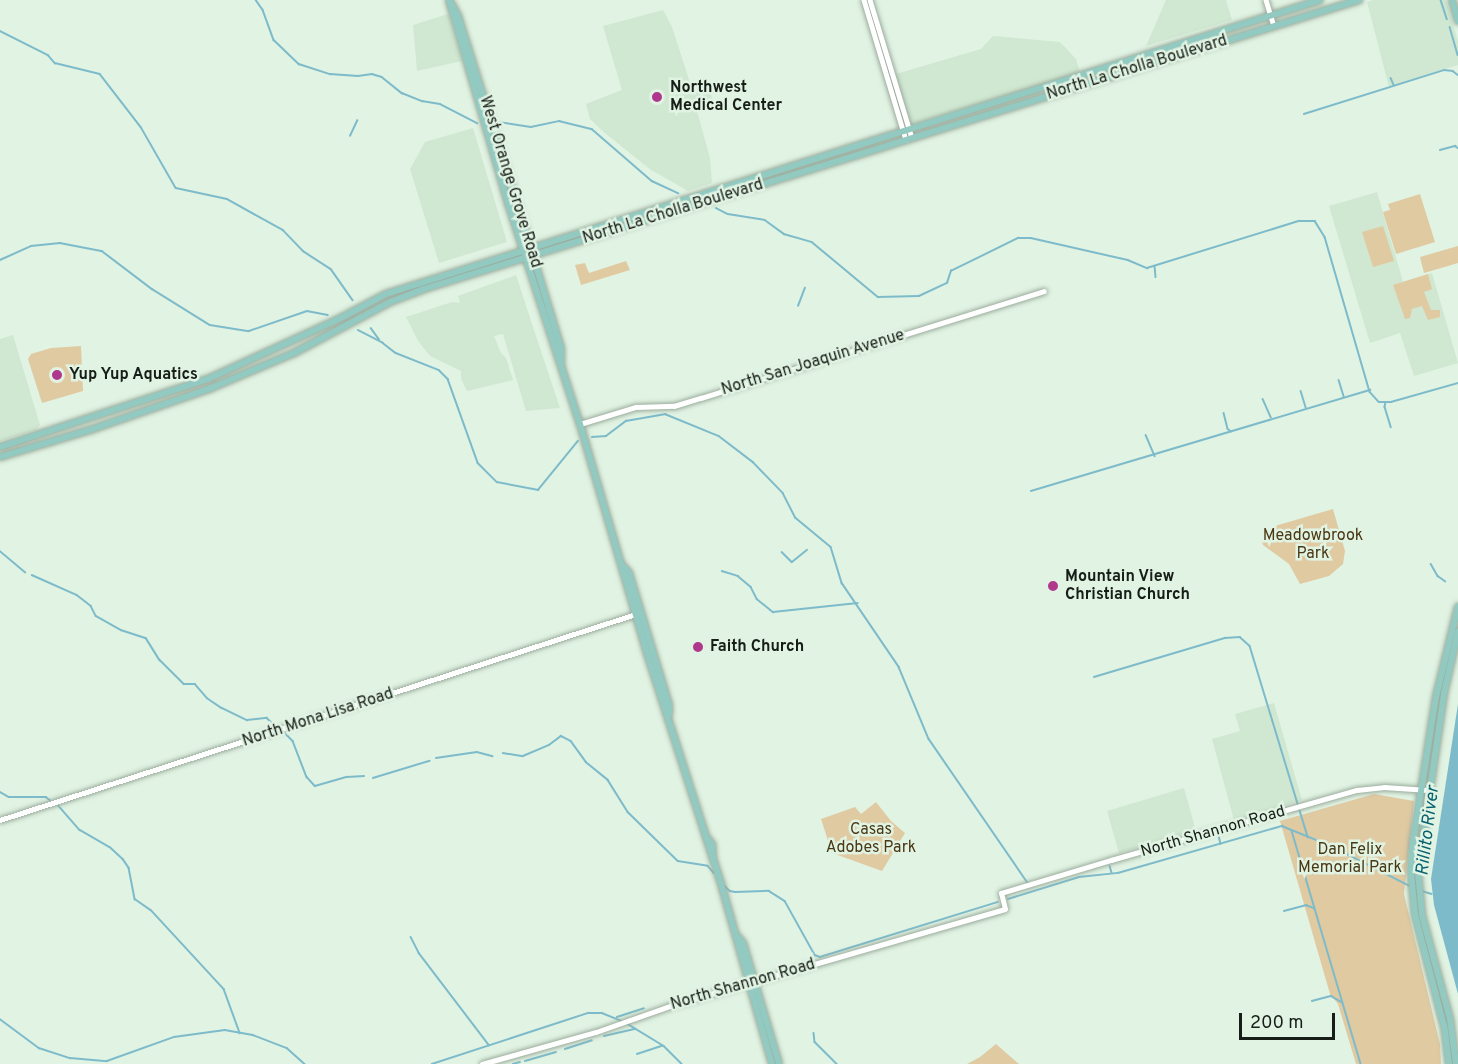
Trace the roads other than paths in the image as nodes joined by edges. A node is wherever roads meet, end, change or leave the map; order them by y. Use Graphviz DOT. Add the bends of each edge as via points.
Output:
graph roads {
  1 [pos="449,0"];
  2 [pos="864,0"];
  3 [pos="870,0"];
  4 [pos="1266,0"];
  5 [pos="1320,0"];
  6 [pos="1359,0"];
  7 [pos="1452,0"];
  8 [pos="1270,16"];
  9 [pos="1458,21"];
  10 [pos="1274,26"];
  11 [pos="482,118"];
  12 [pos="906,129"];
  13 [pos="909,139"];
  14 [pos="502,156"];
  15 [pos="530,247"];
  16 [pos="522,250"];
  17 [pos="533,256"];
  18 [pos="525,258"];
  19 [pos="1044,291"];
  20 [pos="561,366"];
  21 [pos="580,424"];
  22 [pos="0,447"];
  23 [pos="0,457"];
  24 [pos="624,567"];
  25 [pos="1458,607"];
  26 [pos="636,614"];
  27 [pos="1458,632"];
  28 [pos="669,714"];
  29 [pos="1424,790"];
  30 [pos="0,820"];
  31 [pos="752,982"];
  32 [pos="1452,1059"];
  33 [pos="482,1064"];
  34 [pos="772,1064"];
  35 [pos="778,1064"];
  36 [pos="1456,1064"];
  1 -- 11 [label="main road, West Orange Grove Road"];
  1 -- 14 [label="main road, West Orange Grove Road" via="458,16"];
  2 -- 12 [label="street"];
  3 -- 12 [label="street"];
  4 -- 8 [label="street"];
  5 -- 8 [label="main road, North La Cholla Boulevard"];
  6 -- 10 [label="main road, North La Cholla Boulevard"];
  7 -- 9 [label="main road"];
  8 -- 10 [label="street"];
  8 -- 12 [label="main road, North La Cholla Boulevard"];
  10 -- 13 [label="main road, North La Cholla Boulevard"];
  11 -- 14 [label="main road" via="497,154"];
  11 -- 16 [label="main road, West Orange Grove Road"];
  12 -- 13 [label="street"];
  12 -- 15 [label="main road, North La Cholla Boulevard"];
  13 -- 17 [label="main road, North La Cholla Boulevard"];
  14 -- 15 [label="main road, West Orange Grove Road"];
  15 -- 16 [label="main road, North La Cholla Boulevard"];
  15 -- 17 [label="main road, West Orange Grove Road"];
  16 -- 18 [label="main road, West Orange Grove Road"];
  16 -- 22 [label="main road, North La Cholla Boulevard" via="386,294 290,342 186,387"];
  17 -- 18 [label="main road, North La Cholla Boulevard"];
  17 -- 20 [label="main road, West Orange Grove Road" via="561,348"];
  18 -- 20 [label="main road, West Orange Grove Road"];
  18 -- 23 [label="main road, North La Cholla Boulevard" via="390,302 294,353 211,388"];
  19 -- 21 [label="street, North San Joaquin Avenue" via="701,398 665,407 636,407"];
  20 -- 21 [label="main road, West Orange Grove Road"];
  21 -- 24 [label="main road, West Orange Grove Road"];
  24 -- 26 [label="main road, West Orange Grove Road"];
  24 -- 28 [label="main road, West Orange Grove Road" via="649,637"];
  25 -- 29 [label="main road" via="1436,697"];
  26 -- 28 [label="main road, West Orange Grove Road"];
  26 -- 30 [label="street, North Mona Lisa Road"];
  27 -- 29 [label="main road"];
  28 -- 31 [label="main road, West Orange Grove Road"];
  29 -- 31 [label="street, North Shannon Road" via="1357,790 1001,893 1005,909"];
  29 -- 32 [label="main road" via="1420,897 1450,1019"];
  29 -- 32 [label="main road" via="1413,842 1412,893"];
  31 -- 33 [label="street, North Shannon Road"];
  31 -- 34 [label="main road, West Orange Grove Road"];
  31 -- 35 [label="main road, West Orange Grove Road"];
  32 -- 36 [label="main road"];
}
